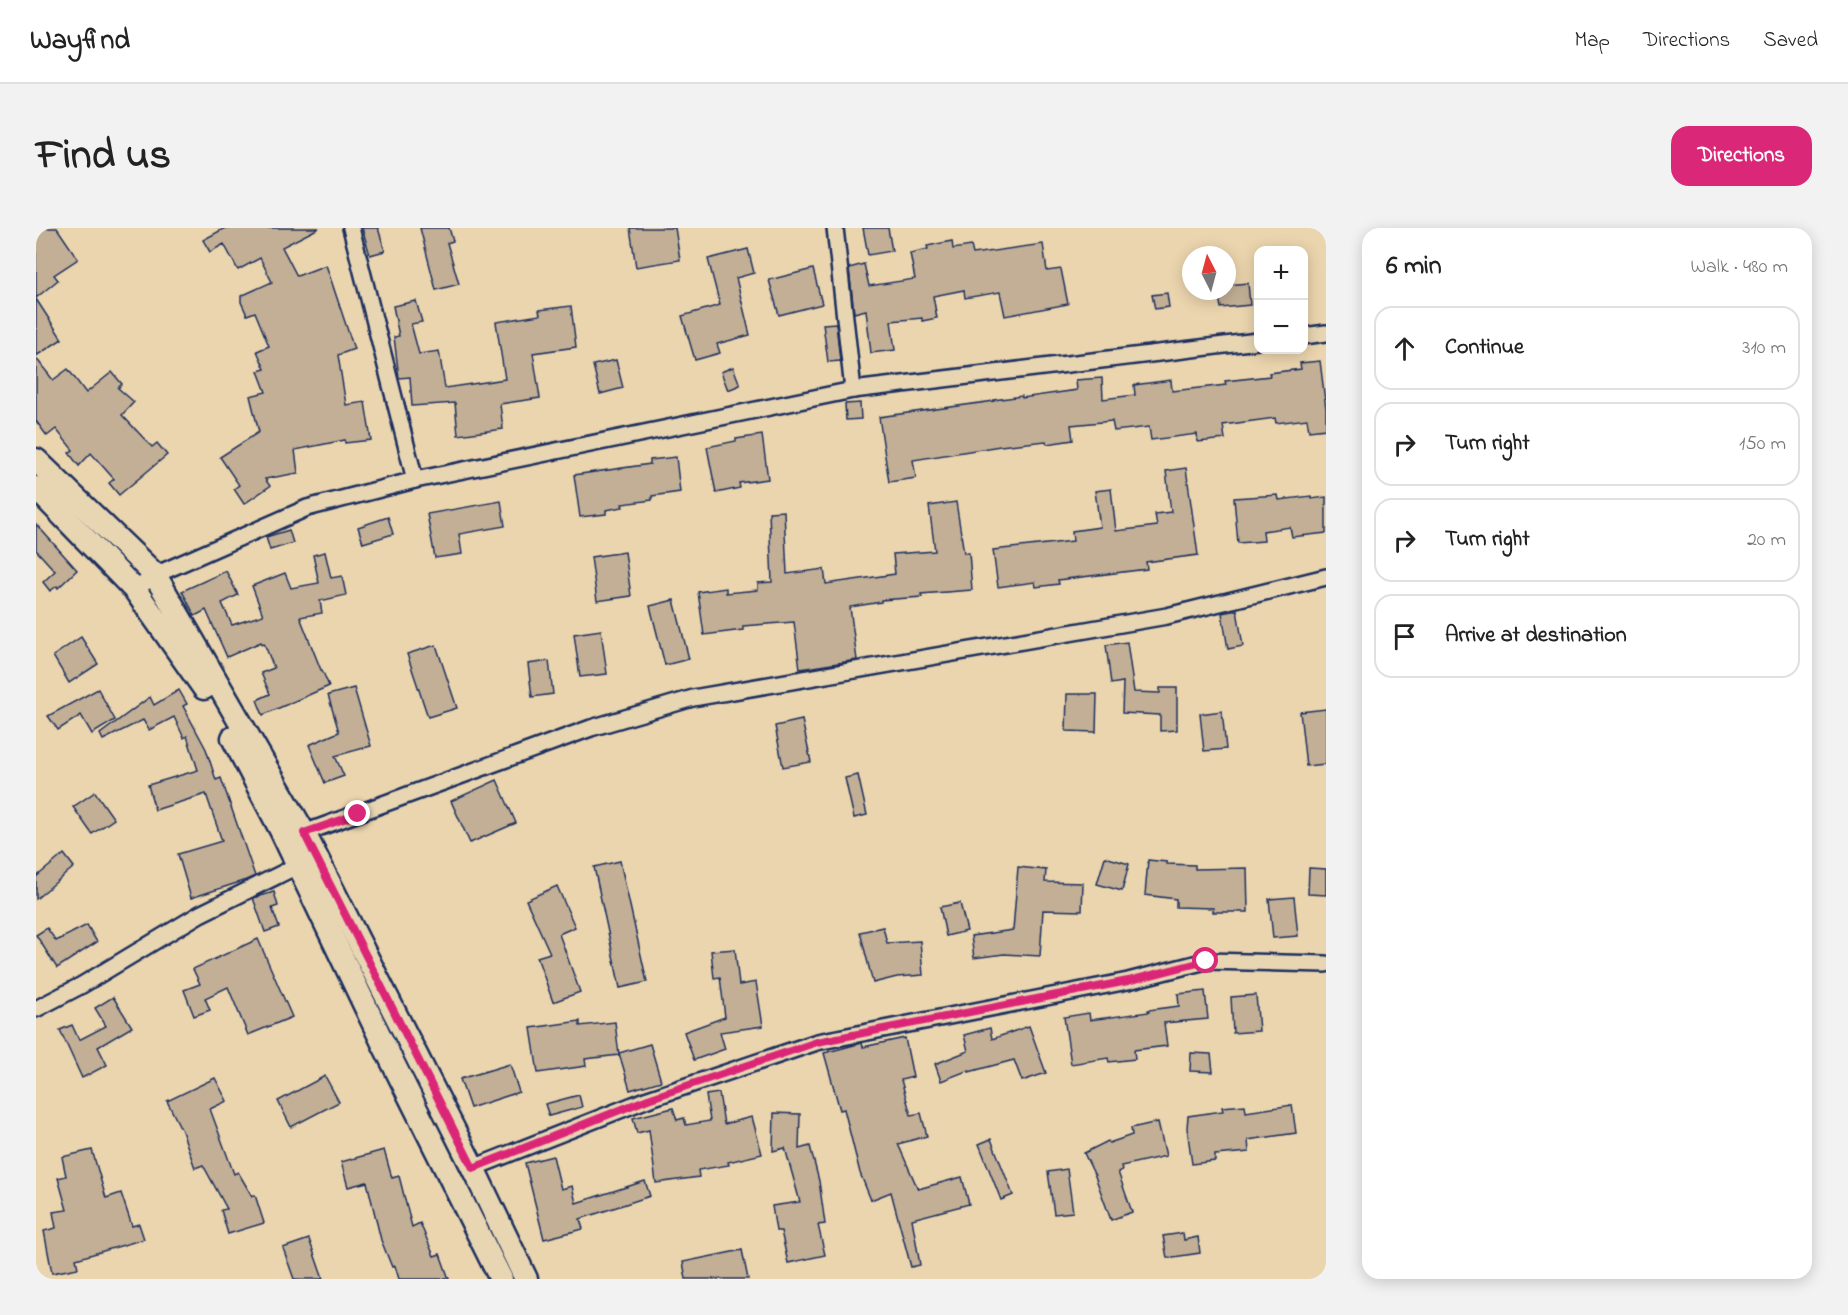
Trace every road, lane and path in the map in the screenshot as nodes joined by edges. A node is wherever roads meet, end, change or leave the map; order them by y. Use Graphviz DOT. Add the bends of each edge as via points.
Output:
graph roads {
  1 [pos="351,228"];
  2 [pos="835,228"];
  3 [pos="1326,333"];
  4 [pos="1308,335"];
  5 [pos="1254,342"];
  6 [pos="853,390"];
  7 [pos="36,460"];
  8 [pos="415,480"];
  9 [pos="36,488"];
  10 [pos="155,575"];
  11 [pos="1326,577"];
  12 [pos="135,590"];
  13 [pos="304,833"];
  14 [pos="297,866"];
  15 [pos="1326,964"];
  16 [pos="36,1009"];
  17 [pos="473,1168"];
  18 [pos="495,1277"];
  19 [pos="526,1279"];
  1 -- 8 [label="street"];
  2 -- 6 [label="street"];
  3 -- 4 [label="street"];
  5 -- 6 [label="street"];
  6 -- 8 [label="street"];
  7 -- 10 [label="street"];
  8 -- 10 [label="street" via="308,508"];
  9 -- 12 [label="street"];
  10 -- 12 [label="street"];
  10 -- 13 [label="street"];
  11 -- 13 [label="street" via="1167,616 693,698 591,728"];
  12 -- 14 [label="street" via="220,713"];
  13 -- 17 [label="street"];
  14 -- 16 [label="street" via="200,914"];
  14 -- 18 [label="street"];
  15 -- 17 [label="street" via="1206,961 1128,981 817,1042 648,1099"];
  17 -- 19 [label="street"];
}
